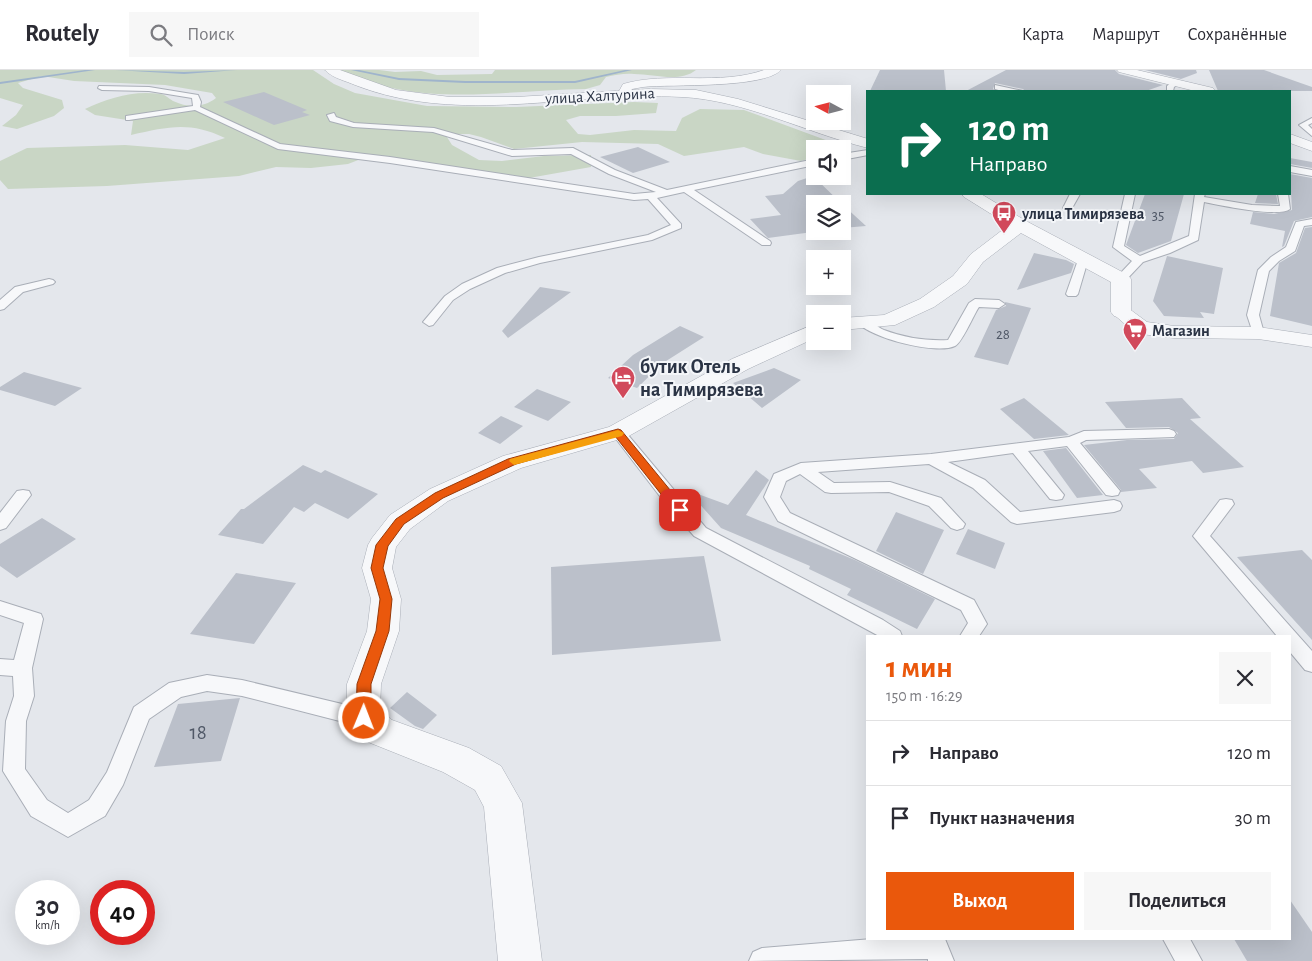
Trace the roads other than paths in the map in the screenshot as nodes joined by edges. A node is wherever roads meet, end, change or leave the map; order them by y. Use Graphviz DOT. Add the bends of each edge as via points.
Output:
graph roads {
  1 [pos="331,70"];
  2 [pos="775,70"];
  3 [pos="1123,70"];
  4 [pos="1172,86"];
  5 [pos="102,88"];
  6 [pos="1005,90"];
  7 [pos="1014,90"];
  8 [pos="1160,90"];
  9 [pos="1201,90"];
  10 [pos="624,93"];
  11 [pos="196,108"];
  12 [pos="331,115"];
  13 [pos="129,118"];
  14 [pos="1312,120"];
  15 [pos="1312,134"];
  16 [pos="1291,138"];
  17 [pos="866,143"];
  18 [pos="1312,147"];
  19 [pos="866,152"];
  20 [pos="851,155"];
  21 [pos="806,164"];
  22 [pos="1291,169"];
  23 [pos="1312,173"];
  24 [pos="685,188"];
  25 [pos="666,193"];
  26 [pos="972,195"];
  27 [pos="1074,195"];
  28 [pos="1130,195"];
  29 [pos="1283,195"];
  30 [pos="651,196"];
  31 [pos="1200,196"];
  32 [pos="1068,208"];
  33 [pos="1312,222"];
  34 [pos="1020,225"];
  35 [pos="766,243"];
  36 [pos="1083,260"];
  37 [pos="1139,260"];
  38 [pos="1121,279"];
  39 [pos="49,282"];
  40 [pos="1072,294"];
  41 [pos="999,304"];
  42 [pos="0,306"];
  43 [pos="429,322"];
  44 [pos="863,322"];
  45 [pos="851,323"];
  46 [pos="1258,332"];
  47 [pos="806,334"];
  48 [pos="1312,341"];
  49 [pos="618,432"];
  50 [pos="1169,434"];
  51 [pos="1071,440"];
  52 [pos="1017,448"];
  53 [pos="931,459"];
  54 [pos="801,468"];
  55 [pos="23,495"];
  56 [pos="1056,495"];
  57 [pos="1226,504"];
  58 [pos="0,524"];
  59 [pos="957,524"];
  60 [pos="0,608"];
  61 [pos="891,635"];
  62 [pos="971,635"];
  63 [pos="1287,635"];
  64 [pos="1291,639"];
  65 [pos="1312,664"];
  66 [pos="0,667"];
  67 [pos="22,668"];
  68 [pos="364,718"];
  69 [pos="1177,940"];
  70 [pos="937,948"];
  71 [pos="520,961"];
  72 [pos="762,961"];
  73 [pos="1189,961"];
  1 -- 10 [label="street, улица Халтурина" via="351,80 425,99 500,100"];
  2 -- 10 [label="street" via="714,80 640,83 627,87"];
  3 -- 4 [label="street"];
  4 -- 8 [label="street"];
  4 -- 9 [label="street"];
  5 -- 11 [label="lane" via="146,87 175,91 195,97"];
  6 -- 7 [label="lane" via="998,87"];
  10 -- 17 [label="street, улица Халтурина" via="720,97"];
  11 -- 13 [label="lane"];
  11 -- 30 [label="lane" via="278,146 634,197"];
  12 -- 25 [label="lane" via="353,126 434,130 512,153 573,151 612,172"];
  14 -- 15 [label="lane" via="1303,125"];
  16 -- 18 [label="street"];
  19 -- 20 [label="lane"];
  21 -- 24 [label="lane"];
  22 -- 23 [label="lane"];
  24 -- 25 [label="lane"];
  24 -- 35 [label="lane"];
  25 -- 30 [label="lane"];
  26 -- 34 [label="street"];
  27 -- 32 [label="lane"];
  28 -- 37 [label="lane" via="1118,247"];
  29 -- 31 [label="lane" via="1285,210 1252,208"];
  30 -- 43 [label="lane" via="677,226 668,233 502,269 448,299"];
  31 -- 37 [label="lane" via="1194,238"];
  33 -- 46 [label="lane" via="1300,224 1291,248 1264,270 1253,315"];
  34 -- 36 [label="street"];
  34 -- 44 [label="street" via="978,258 960,280 927,303 888,321"];
  36 -- 38 [label="street"];
  36 -- 40 [label="lane"];
  37 -- 38 [label="lane"];
  38 -- 46 [label="street" via="1121,312 1141,328 1174,332"];
  39 -- 42 [label="lane" via="19,289"];
  41 -- 44 [label="lane" via="975,303 952,343 925,345 880,332"];
  44 -- 45 [label="street"];
  46 -- 48 [label="street"];
  47 -- 49 [label="street" via="740,364"];
  49 -- 61 [label="lane" via="700,532"];
  49 -- 68 [label="street" via="512,462 439,495 400,522 382,545 377,568 386,599 382,631 364,684"];
  50 -- 51 [label="lane" via="1084,436"];
  51 -- 52 [label="lane"];
  51 -- 53 [label="lane" via="1113,498 1017,518 980,484"];
  52 -- 53 [label="lane"];
  52 -- 56 [label="lane"];
  53 -- 54 [label="lane"];
  54 -- 59 [label="lane" via="831,488 890,487 934,502"];
  54 -- 62 [label="lane" via="779,478 772,497 784,517 968,605 978,624"];
  55 -- 58 [label="lane"];
  57 -- 63 [label="lane" via="1202,536"];
  60 -- 67 [label="lane" via="34,619"];
  64 -- 65 [label="lane"];
  66 -- 67 [label="lane"];
  67 -- 68 [label="lane" via="24,696 16,722 14,771 39,808 68,826 97,808 115,778 141,713 176,689 207,683 242,688"];
  68 -- 71 [label="street" via="380,732 456,760 488,778 503,803"];
  69 -- 73 [label="lane"];
  70 -- 72 [label="lane"];
}
